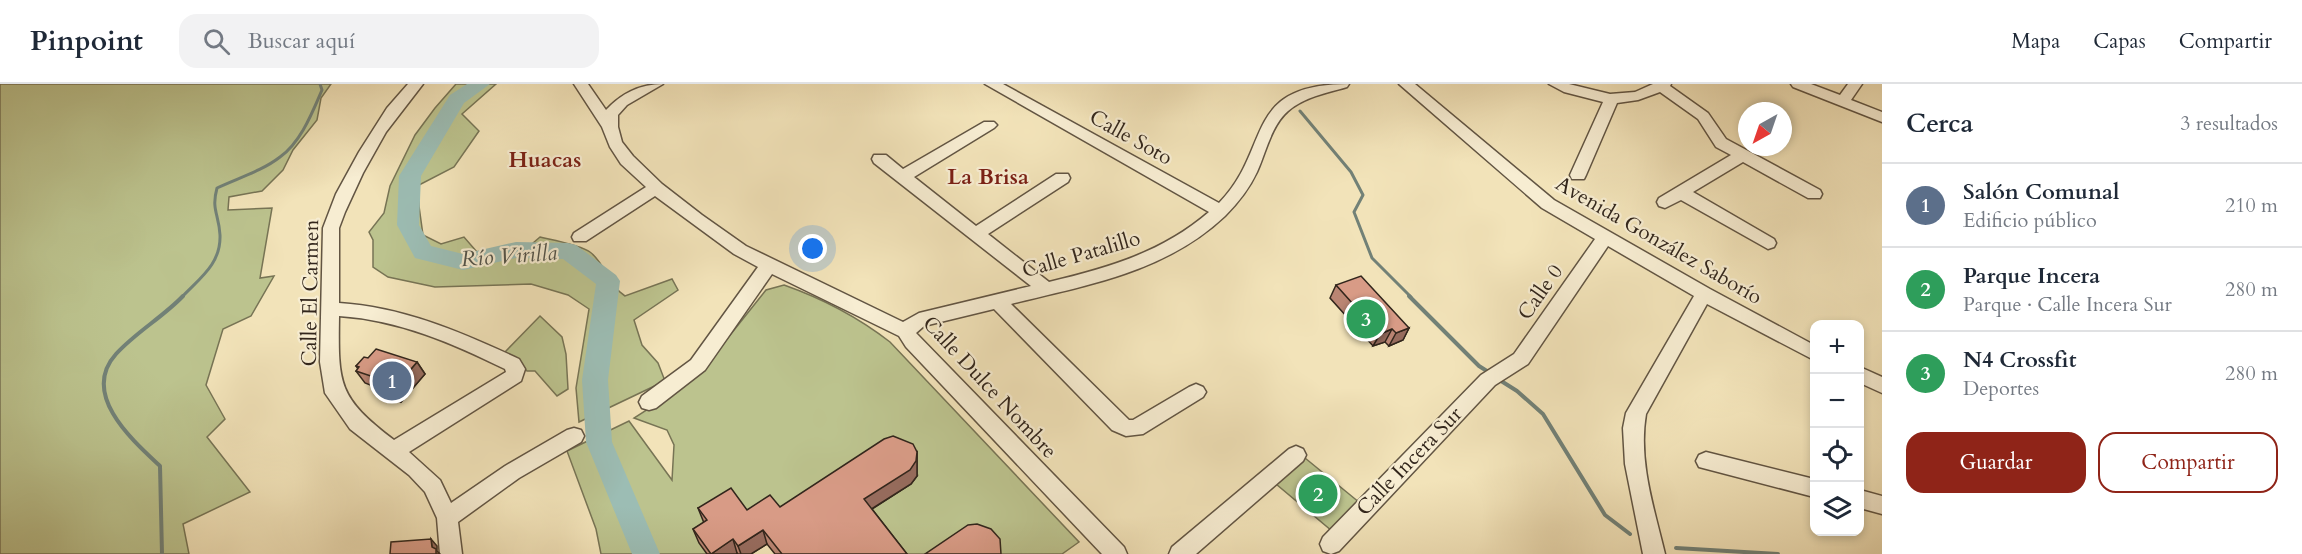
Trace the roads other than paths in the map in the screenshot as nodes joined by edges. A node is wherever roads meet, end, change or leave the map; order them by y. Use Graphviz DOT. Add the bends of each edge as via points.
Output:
graph roads {
  1 [pos="416,84"];
  2 [pos="581,84"];
  3 [pos="656,84"];
  4 [pos="992,84"];
  5 [pos="1342,84"];
  6 [pos="1406,84"];
  7 [pos="1556,84"];
  8 [pos="1798,84"];
  9 [pos="1855,84"];
  10 [pos="1662,85"];
  11 [pos="1611,100"];
  12 [pos="1843,101"];
  13 [pos="1882,117"];
  14 [pos="989,125"];
  15 [pos="610,127"];
  16 [pos="1738,153"];
  17 [pos="1740,156"];
  18 [pos="1744,156"];
  19 [pos="880,159"];
  20 [pos="1578,175"];
  21 [pos="902,177"];
  22 [pos="1062,178"];
  23 [pos="656,188"];
  24 [pos="1681,193"];
  25 [pos="1814,194"];
  26 [pos="1665,202"];
  27 [pos="1219,210"];
  28 [pos="976,234"];
  29 [pos="580,237"];
  30 [pos="1605,237"];
  31 [pos="1768,243"];
  32 [pos="769,265"];
  33 [pos="1046,289"];
  34 [pos="1704,294"];
  35 [pos="997,301"];
  36 [pos="330,309"];
  37 [pos="905,331"];
  38 [pos="1810,350"];
  39 [pos="1864,377"];
  40 [pos="1488,380"];
  41 [pos="1882,385"];
  42 [pos="1196,392"];
  43 [pos="649,402"];
  44 [pos="574,436"];
  45 [pos="392,452"];
  46 [pos="1296,455"];
  47 [pos="1706,461"];
  48 [pos="1810,487"];
  49 [pos="1864,500"];
  50 [pos="1882,505"];
  51 [pos="447,518"];
  52 [pos="1330,544"];
  53 [pos="451,554"];
  54 [pos="1116,554"];
  55 [pos="1180,554"];
  56 [pos="1654,554"];
  1 -- 36 [label="street, Calle El Carmen" via="393,109 336,208 331,228"];
  2 -- 15 [label="street, Calle Dulce Nombre"];
  3 -- 15 [label="street" via="622,102 610,114"];
  4 -- 27 [label="street, Calle Soto"];
  5 -- 27 [label="street, Calle Patalillo" via="1283,107 1245,181"];
  6 -- 30 [label="street, Avenida González Saborío" via="1548,204"];
  7 -- 11 [label="street"];
  8 -- 12 [label="street"];
  9 -- 12 [label="street"];
  10 -- 11 [label="street" via="1632,98"];
  10 -- 16 [label="street" via="1703,116 1721,143"];
  11 -- 20 [label="street"];
  12 -- 13 [label="street"];
  14 -- 21 [label="street"];
  15 -- 23 [label="street, Calle Dulce Nombre" via="627,160"];
  17 -- 24 [label="street"];
  18 -- 25 [label="street"];
  19 -- 21 [label="street"];
  21 -- 28 [label="street"];
  22 -- 28 [label="street"];
  23 -- 29 [label="street"];
  23 -- 32 [label="street, Calle Dulce Nombre" via="740,250"];
  24 -- 26 [label="street"];
  24 -- 31 [label="street"];
  27 -- 33 [label="street, Calle Patalillo" via="1188,237 1139,264"];
  28 -- 33 [label="street"];
  30 -- 34 [label="street, Avenida González Saborío"];
  30 -- 40 [label="street, Calle 0" via="1521,360"];
  32 -- 37 [label="street, Calle Dulce Nombre"];
  32 -- 43 [label="street" via="698,365"];
  33 -- 35 [label="street, Calle Patalillo"];
  34 -- 38 [label="street, Avenida González Saborío"];
  34 -- 56 [label="street" via="1636,413 1632,427"];
  35 -- 37 [label="street, Calle Patalillo" via="919,320"];
  35 -- 42 [label="street" via="1126,428 1136,429"];
  36 -- 45 [label="street, Calle El Carmen" via="329,362 335,393 357,423"];
  36 -- 45 [label="street" via="402,319 462,341 516,369 514,376"];
  37 -- 54 [label="street, Calle Dulce Nombre"];
  39 -- 41 [label="street"];
  40 -- 52 [label="street, Calle Incera Sur"];
  44 -- 51 [label="street" via="512,472"];
  45 -- 51 [label="street, Calle El Carmen" via="433,486"];
  46 -- 55 [label="street"];
  47 -- 48 [label="street"];
  49 -- 50 [label="street"];
  51 -- 53 [label="street, Calle El Carmen"];
}
